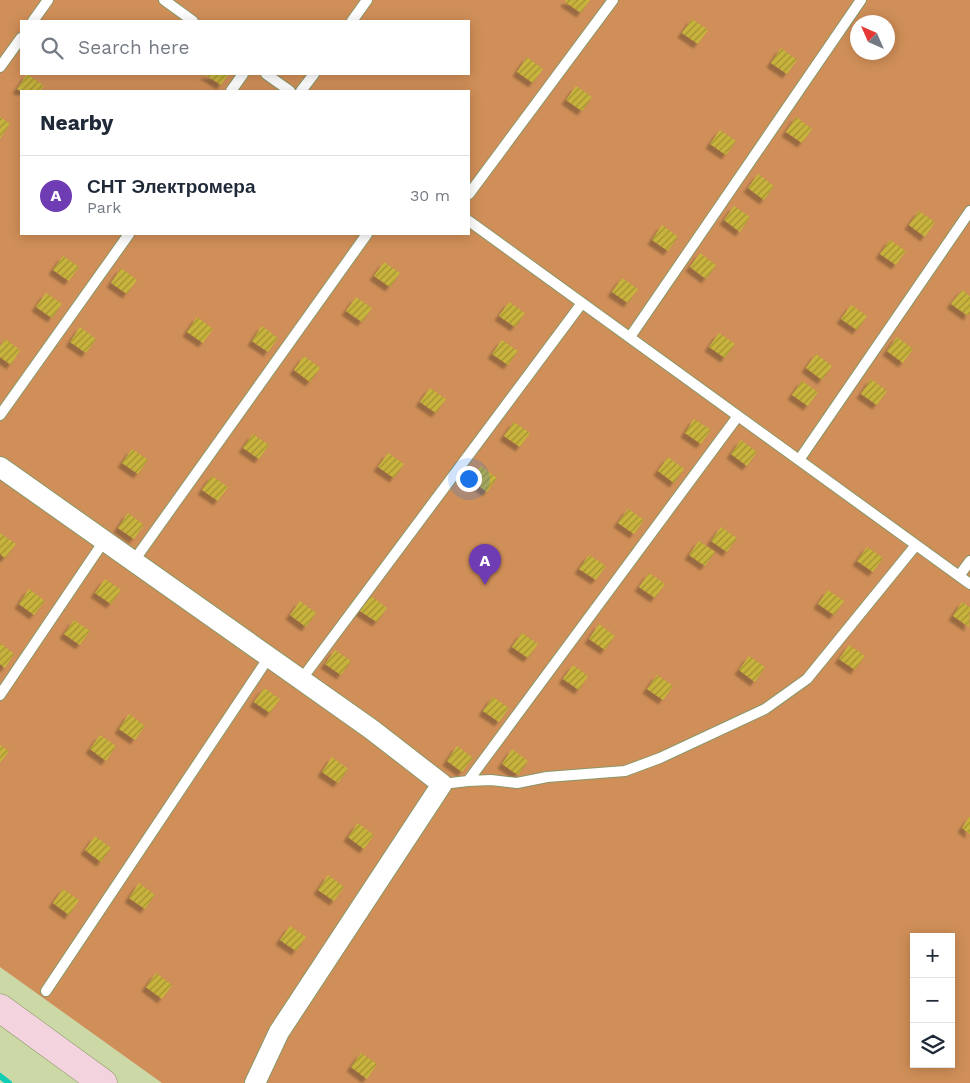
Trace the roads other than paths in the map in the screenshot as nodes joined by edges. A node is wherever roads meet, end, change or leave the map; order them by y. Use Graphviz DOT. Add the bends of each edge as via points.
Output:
graph roads {
  1 [pos="48,0"];
  2 [pos="164,0"];
  3 [pos="367,0"];
  4 [pos="613,0"];
  5 [pos="861,0"];
  6 [pos="34,20"];
  7 [pos="192,20"];
  8 [pos="353,20"];
  9 [pos="20,39"];
  10 [pos="0,68"];
  11 [pos="242,75"];
  12 [pos="267,75"];
  13 [pos="313,75"];
  14 [pos="232,90"];
  15 [pos="289,90"];
  16 [pos="302,90"];
  17 [pos="470,193"];
  18 [pos="970,211"];
  19 [pos="470,222"];
  20 [pos="128,235"];
  21 [pos="366,235"];
  22 [pos="582,303"];
  23 [pos="630,337"];
  24 [pos="0,415"];
  25 [pos="738,416"];
  26 [pos="799,460"];
  27 [pos="0,468"];
  28 [pos="104,541"];
  29 [pos="916,545"];
  30 [pos="970,561"];
  31 [pos="133,562"];
  32 [pos="959,576"];
  33 [pos="970,584"];
  34 [pos="269,658"];
  35 [pos="302,680"];
  36 [pos="0,695"];
  37 [pos="468,781"];
  38 [pos="442,784"];
  39 [pos="46,991"];
  40 [pos="0,1008"];
  41 [pos="104,1083"];
  42 [pos="255,1083"];
  1 -- 6 [label="lane"];
  2 -- 7 [label="lane"];
  3 -- 8 [label="lane"];
  4 -- 17 [label="lane"];
  5 -- 23 [label="lane"];
  9 -- 10 [label="lane"];
  11 -- 14 [label="lane"];
  12 -- 15 [label="lane"];
  13 -- 16 [label="lane"];
  18 -- 26 [label="lane"];
  19 -- 22 [label="lane"];
  20 -- 24 [label="lane"];
  21 -- 31 [label="lane"];
  22 -- 23 [label="lane"];
  22 -- 35 [label="lane"];
  23 -- 25 [label="lane"];
  25 -- 26 [label="lane"];
  25 -- 37 [label="lane"];
  26 -- 29 [label="lane"];
  27 -- 28 [label="street"];
  28 -- 31 [label="street"];
  28 -- 36 [label="lane"];
  29 -- 32 [label="lane"];
  29 -- 37 [label="lane" via="808,679 765,709 625,771 547,777 518,783"];
  30 -- 32 [label="lane"];
  31 -- 34 [label="street"];
  32 -- 33 [label="lane"];
  34 -- 35 [label="street"];
  34 -- 39 [label="lane"];
  35 -- 38 [label="street"];
  37 -- 38 [label="lane"];
  38 -- 42 [label="street" via="279,1032"];
  40 -- 41 [label="street"];
}
